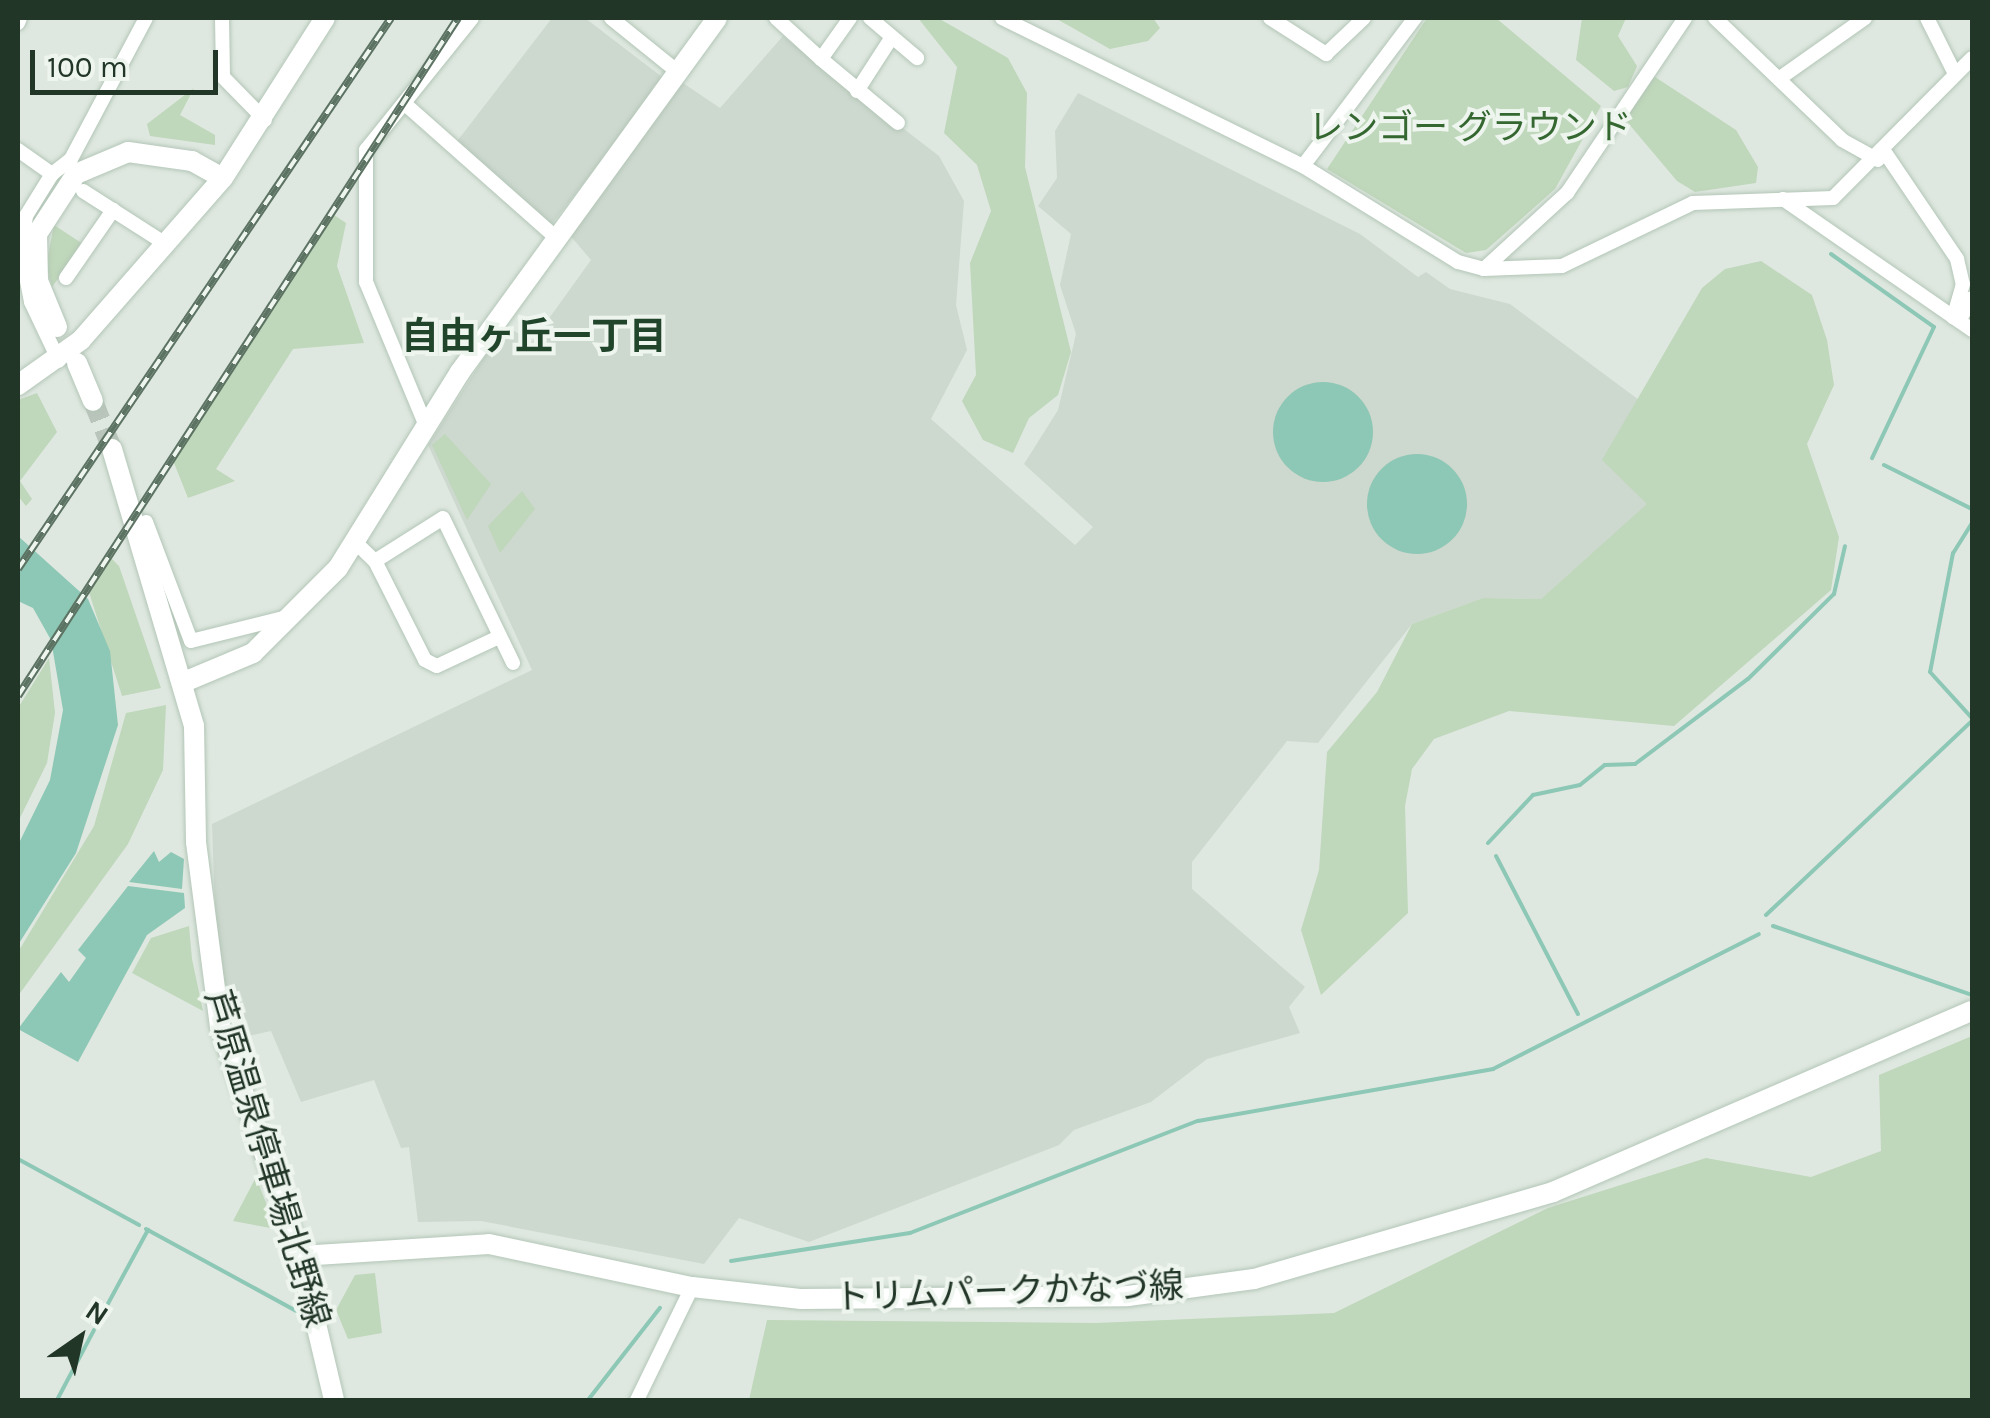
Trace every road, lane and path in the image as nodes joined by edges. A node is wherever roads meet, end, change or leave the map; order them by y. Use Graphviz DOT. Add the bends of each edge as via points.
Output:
graph roads {
  1 [pos="146,18"];
  2 [pos="222,18"];
  3 [pos="325,18"];
  4 [pos="472,18"];
  5 [pos="611,18"];
  6 [pos="718,18"];
  7 [pos="776,18"];
  8 [pos="850,18"];
  9 [pos="870,18"];
  10 [pos="1002,18"];
  11 [pos="1270,18"];
  12 [pos="1364,18"];
  13 [pos="1415,18"];
  14 [pos="1685,18"];
  15 [pos="1716,18"];
  16 [pos="1865,18"];
  17 [pos="1928,18"];
  18 [pos="1295,24"];
  19 [pos="892,37"];
  20 [pos="917,58"];
  21 [pos="1972,58"];
  22 [pos="821,59"];
  23 [pos="678,72"];
  24 [pos="1954,72"];
  25 [pos="1780,78"];
  26 [pos="857,91"];
  27 [pos="406,105"];
  28 [pos="265,120"];
  29 [pos="898,123"];
  30 [pos="18,150"];
  31 [pos="1882,157"];
  32 [pos="1303,166"];
  33 [pos="52,174"];
  34 [pos="222,178"];
  35 [pos="83,191"];
  36 [pos="1783,199"];
  37 [pos="113,210"];
  38 [pos="554,236"];
  39 [pos="166,244"];
  40 [pos="1484,268"];
  41 [pos="66,278"];
  42 [pos="1972,298"];
  43 [pos="1961,323"];
  44 [pos="57,326"];
  45 [pos="68,362"];
  46 [pos="18,385"];
  47 [pos="93,401"];
  48 [pos="426,426"];
  49 [pos="112,449"];
  50 [pos="146,522"];
  51 [pos="354,541"];
  52 [pos="375,561"];
  53 [pos="302,610"];
  54 [pos="499,637"];
  55 [pos="513,663"];
  56 [pos="184,682"];
  57 [pos="1972,1011"];
  58 [pos="300,1256"];
  59 [pos="692,1288"];
  60 [pos="334,1400"];
  61 [pos="638,1400"];
  1 -- 33 [label="street" via="71,159"];
  2 -- 28 [label="street" via="223,77"];
  3 -- 28 [label="main road"];
  4 -- 27 [label="street"];
  5 -- 23 [label="street"];
  6 -- 23 [label="main road"];
  7 -- 22 [label="street"];
  8 -- 22 [label="street"];
  9 -- 19 [label="street"];
  10 -- 32 [label="street"];
  11 -- 18 [label="street"];
  12 -- 18 [label="street" via="1326,54"];
  13 -- 32 [label="street"];
  14 -- 40 [label="street" via="1566,192"];
  15 -- 25 [label="street"];
  16 -- 25 [label="street"];
  17 -- 24 [label="street"];
  19 -- 20 [label="street"];
  19 -- 26 [label="street"];
  21 -- 24 [label="street"];
  22 -- 26 [label="street"];
  23 -- 38 [label="main road"];
  24 -- 31 [label="street"];
  25 -- 31 [label="street" via="1842,140"];
  26 -- 29 [label="street"];
  27 -- 38 [label="street"];
  27 -- 48 [label="street" via="366,150 361,224 366,282"];
  28 -- 34 [label="main road"];
  30 -- 33 [label="street"];
  31 -- 36 [label="street" via="1832,198"];
  31 -- 43 [label="street" via="1957,259"];
  32 -- 40 [label="street" via="1458,262"];
  33 -- 45 [label="street" via="26,216 22,250 31,302"];
  34 -- 39 [label="main road"];
  34 -- 44 [label="main road" via="192,161 128,152 76,174 44,215 34,254"];
  35 -- 37 [label="street"];
  36 -- 40 [label="street" via="1693,203 1562,266"];
  36 -- 43 [label="street"];
  37 -- 39 [label="street"];
  37 -- 41 [label="street"];
  38 -- 48 [label="main road"];
  39 -- 45 [label="main road"];
  42 -- 43 [label="street"];
  45 -- 46 [label="main road"];
  45 -- 47 [label="main road"];
  48 -- 51 [label="main road"];
  49 -- 56 [label="main road, 芦原温泉停車場北野線"];
  50 -- 53 [label="street" via="192,640 249,633"];
  51 -- 52 [label="street"];
  51 -- 53 [label="main road"];
  52 -- 54 [label="street" via="425,660 437,666"];
  52 -- 54 [label="street" via="443,518"];
  53 -- 56 [label="main road" via="254,653"];
  54 -- 55 [label="street"];
  56 -- 58 [label="main road, 芦原温泉停車場北野線" via="216,1007"];
  57 -- 59 [label="main road, トリムパークかなづ線" via="1553,1192 1254,1279 1128,1296 970,1301"];
  58 -- 59 [label="main road, トリムパークかなづ線" via="489,1244"];
  58 -- 60 [label="main road, 芦原温泉停車場北野線"];
  59 -- 61 [label="street"];
}
